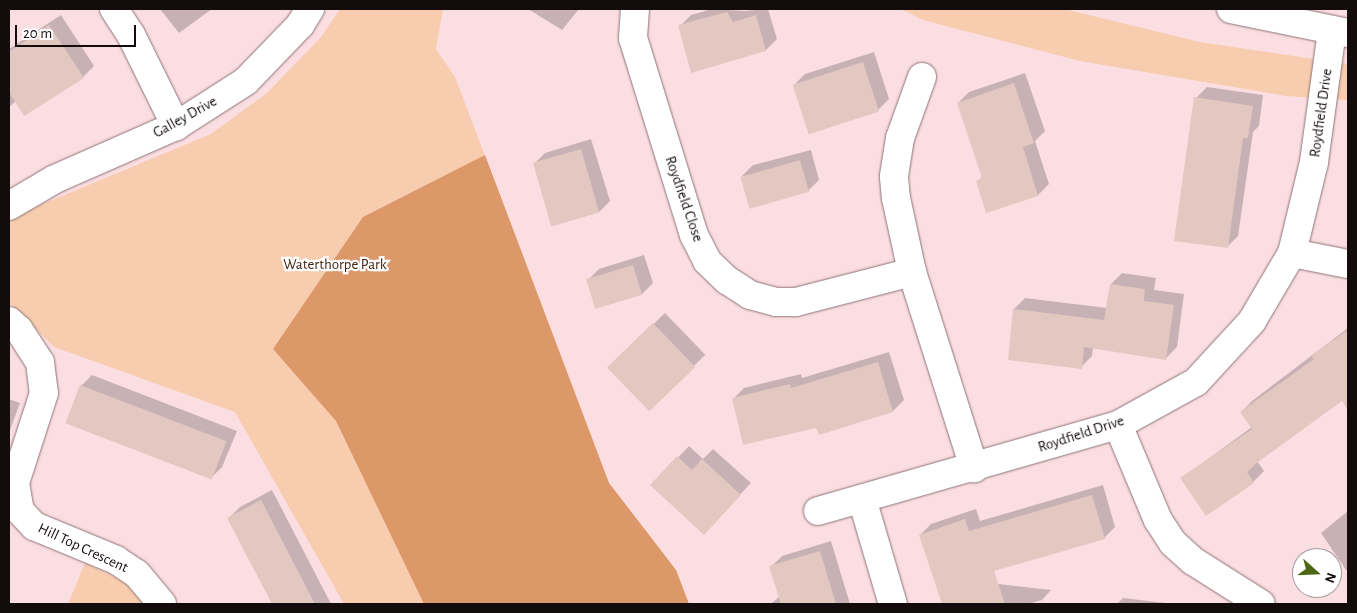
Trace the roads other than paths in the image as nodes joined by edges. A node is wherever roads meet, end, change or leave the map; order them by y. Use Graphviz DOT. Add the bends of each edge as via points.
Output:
graph roads {
  1 [pos="114,9"];
  2 [pos="310,9"];
  3 [pos="636,9"];
  4 [pos="1231,9"];
  5 [pos="1340,32"];
  6 [pos="922,78"];
  7 [pos="176,126"];
  8 [pos="9,206"];
  9 [pos="1292,253"];
  10 [pos="1348,264"];
  11 [pos="912,272"];
  12 [pos="9,321"];
  13 [pos="1118,425"];
  14 [pos="974,468"];
  15 [pos="862,499"];
  16 [pos="818,511"];
  17 [pos="162,604"];
  18 [pos="894,604"];
  19 [pos="1261,604"];
  1 -- 7 [label="street" via="131,35"];
  2 -- 7 [label="street, Galley Drive" via="300,25 246,81"];
  3 -- 11 [label="street, Roydfield Close" via="632,38 694,235 707,261 720,274 750,295 776,302 796,302"];
  4 -- 5 [label="street"];
  5 -- 9 [label="street, Roydfield Drive"];
  6 -- 11 [label="street" via="900,138 894,177"];
  7 -- 8 [label="street, Galley Drive" via="55,179"];
  9 -- 10 [label="street"];
  9 -- 13 [label="street, Roydfield Drive" via="1252,321 1196,382"];
  11 -- 14 [label="street"];
  12 -- 17 [label="street, Hill Top Crescent" via="19,330 40,362 44,393 15,483 20,511 34,526 116,560 137,574"];
  13 -- 14 [label="street, Roydfield Drive"];
  13 -- 19 [label="street" via="1158,520 1173,543 1193,561"];
  14 -- 15 [label="street, Roydfield Drive"];
  15 -- 16 [label="street, Roydfield Drive"];
  15 -- 18 [label="street"];
}
